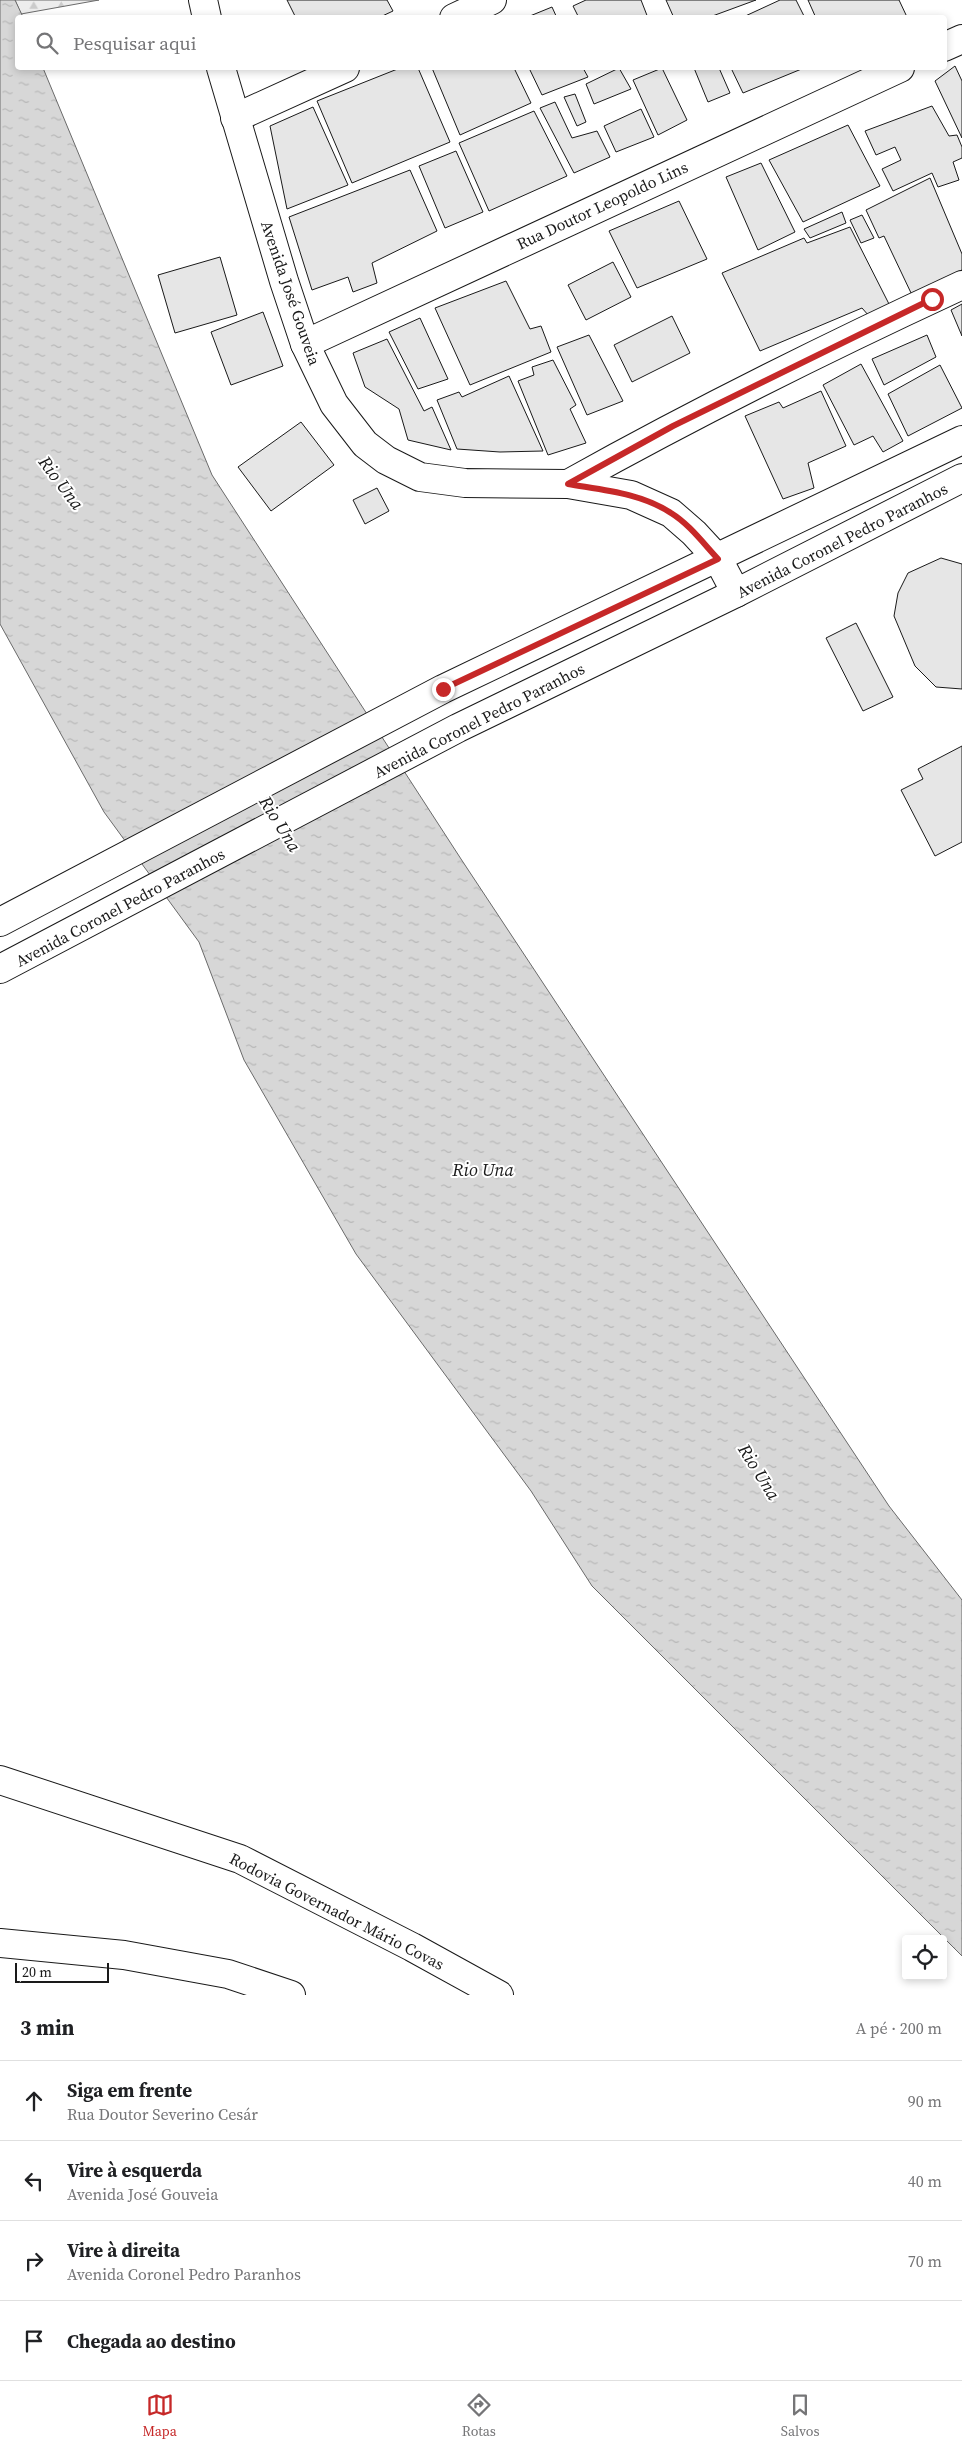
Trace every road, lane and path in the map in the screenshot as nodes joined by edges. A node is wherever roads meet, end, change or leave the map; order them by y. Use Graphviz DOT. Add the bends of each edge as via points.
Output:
graph roads {
  1 [pos="202,0"];
  2 [pos="492,0"];
  3 [pos="206,15"];
  4 [pos="460,15"];
  5 [pos="962,39"];
  6 [pos="947,46"];
  7 [pos="222,70"];
  8 [pos="341,70"];
  9 [pos="896,70"];
  10 [pos="235,118"];
  11 [pos="962,285"];
  12 [pos="305,344"];
  13 [pos="962,440"];
  14 [pos="962,478"];
  15 [pos="568,484"];
  16 [pos="718,559"];
  17 [pos="736,593"];
  18 [pos="0,922"];
  19 [pos="0,970"];
  20 [pos="0,1780"];
  21 [pos="0,1943"];
  22 [pos="291,1995"];
  23 [pos="499,1995"];
  1 -- 3 [label="main road"];
  2 -- 4 [label="main road"];
  5 -- 6 [label="main road"];
  7 -- 10 [label="main road, Avenida José Gouveia"];
  8 -- 10 [label="main road"];
  9 -- 12 [label="main road, Rua Doutor Leopoldo Lins"];
  10 -- 12 [label="main road, Avenida José Gouveia"];
  11 -- 15 [label="main road" via="716,404"];
  12 -- 15 [label="main road, Avenida José Gouveia" via="334,404 364,444 386,460 420,477 465,483"];
  13 -- 16 [label="main road"];
  14 -- 17 [label="main road, Avenida Coronel Pedro Paranhos"];
  15 -- 16 [label="main road, Avenida José Gouveia" via="631,494 671,512"];
  16 -- 17 [label="main road, Avenida José Gouveia"];
  16 -- 18 [label="main road" via="443,689"];
  17 -- 19 [label="main road, Avenida Coronel Pedro Paranhos" via="458,728"];
  20 -- 23 [label="main road, Rodovia Governador Mário Covas" via="240,1859"];
  21 -- 22 [label="main road" via="124,1955 228,1974"];
}
